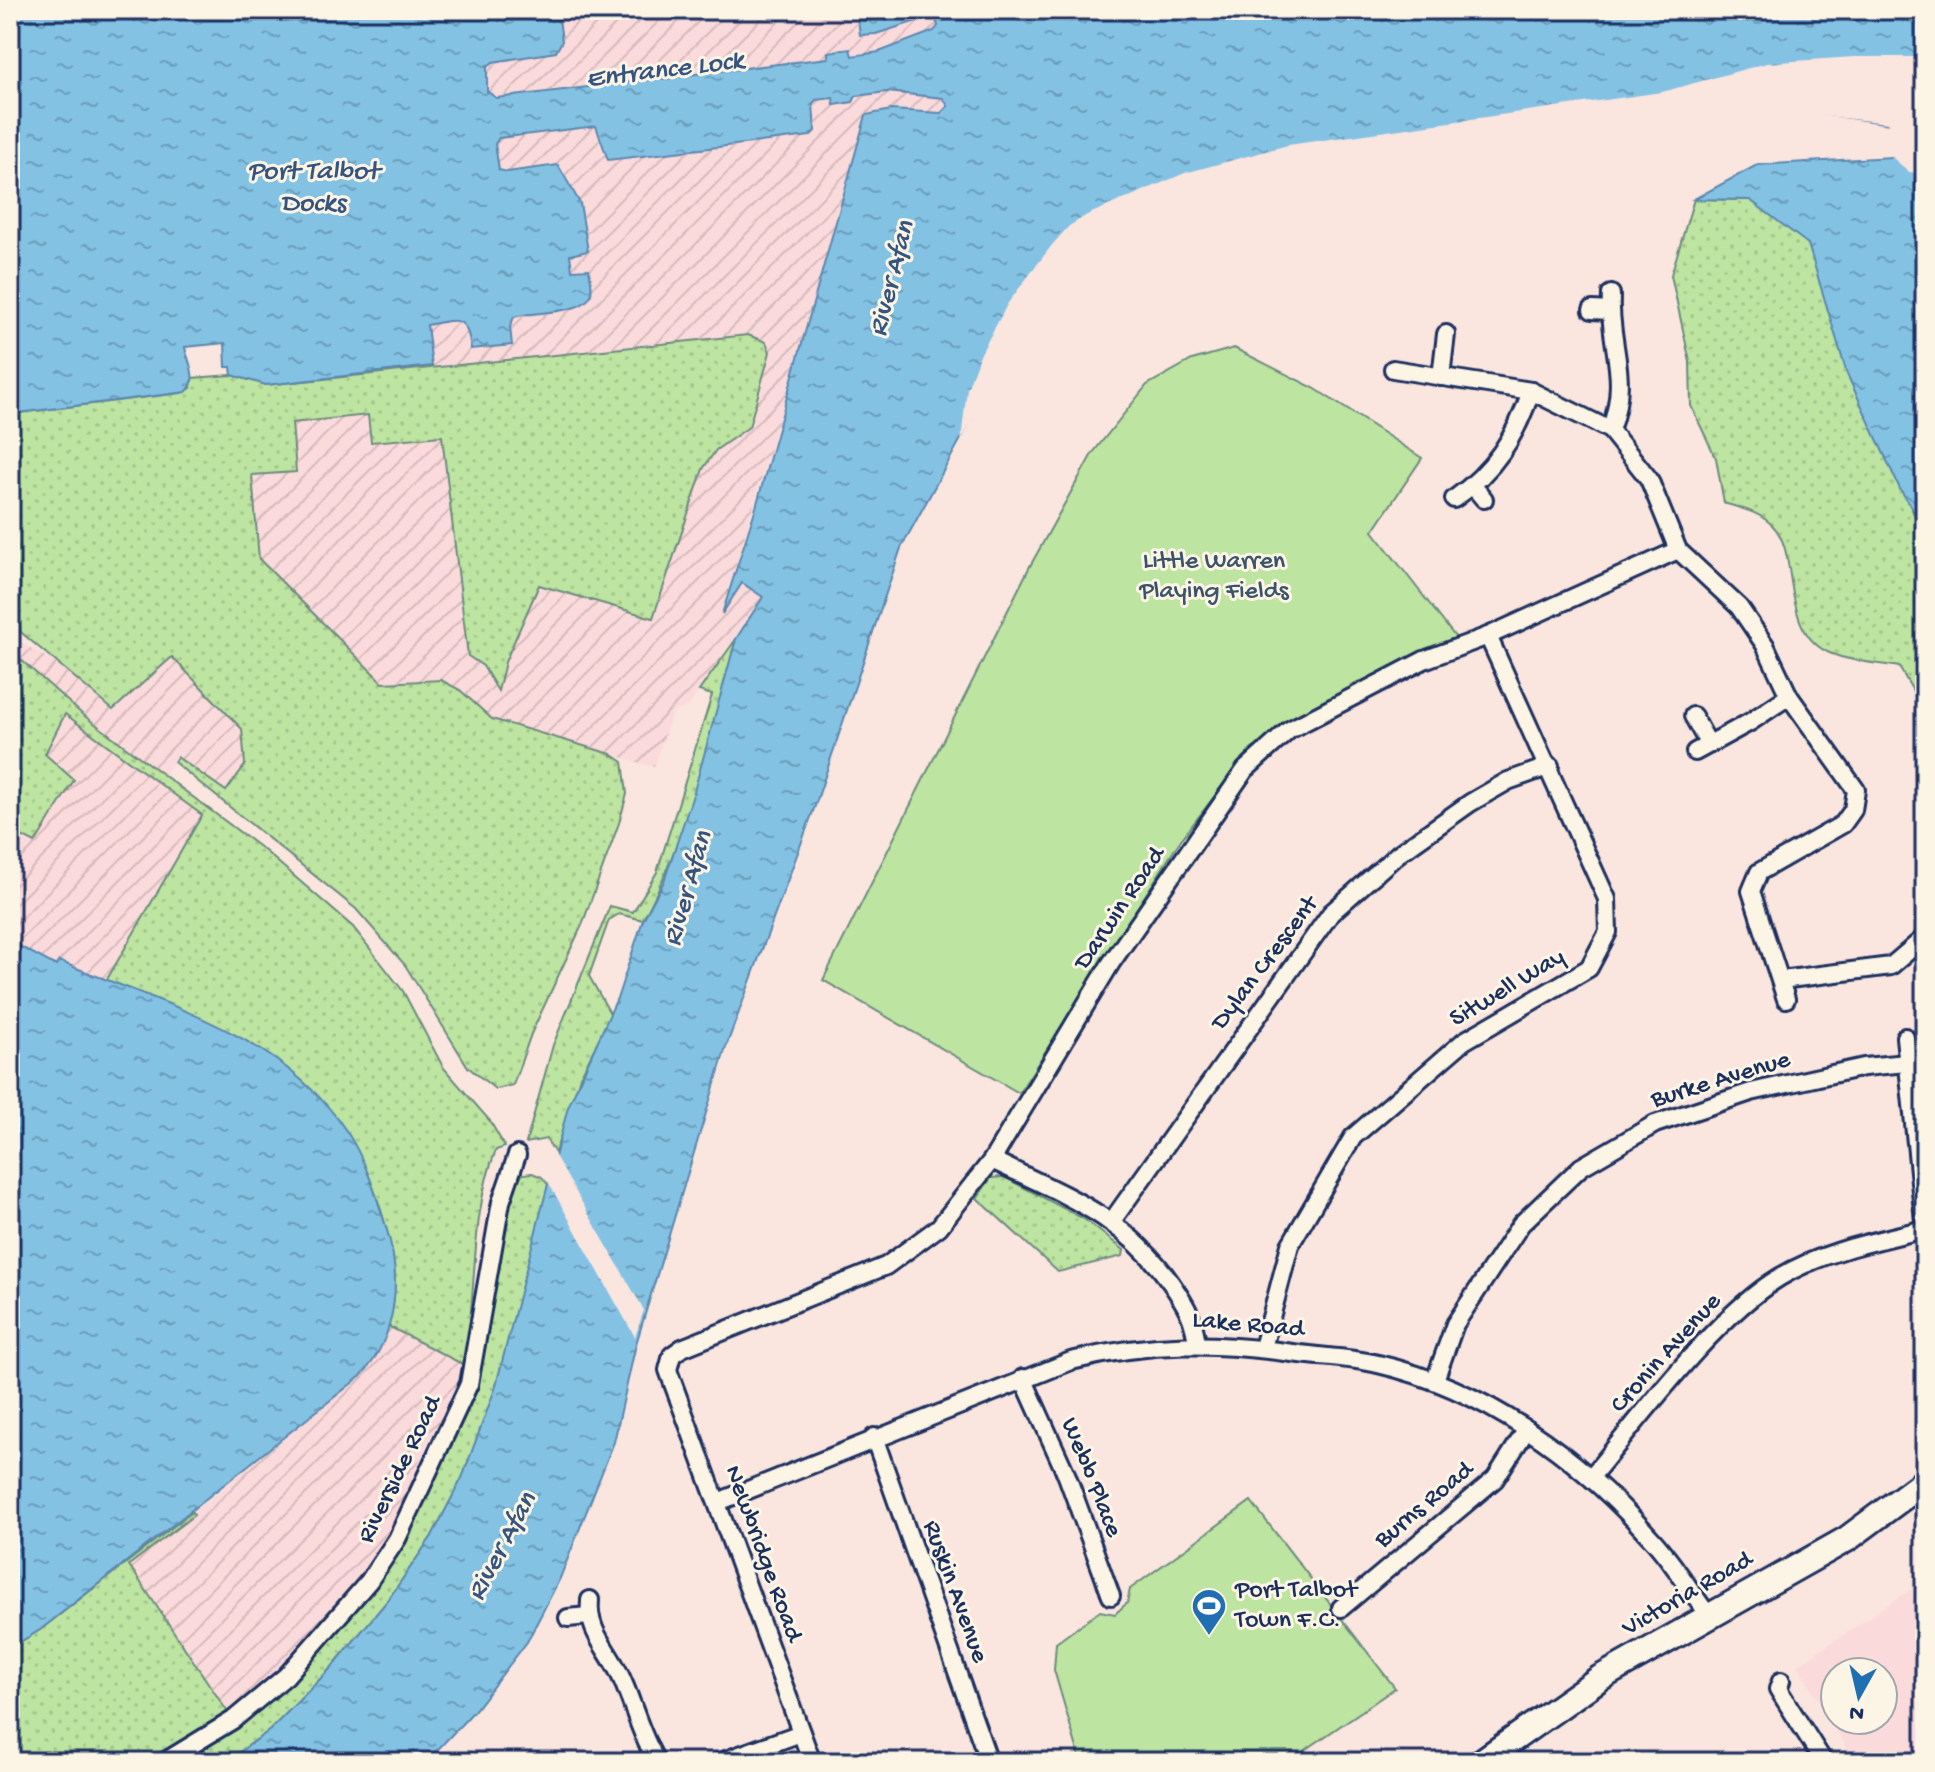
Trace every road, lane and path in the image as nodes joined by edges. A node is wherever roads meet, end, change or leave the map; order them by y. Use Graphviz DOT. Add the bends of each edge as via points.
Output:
graph roads {
  1 [pos="1592,310"];
  2 [pos="1446,334"];
  3 [pos="1393,369"];
  4 [pos="1441,377"];
  5 [pos="1531,391"];
  6 [pos="1610,430"];
  7 [pos="1454,499"];
  8 [pos="1678,550"];
  9 [pos="1488,636"];
  10 [pos="1789,696"];
  11 [pos="1693,716"];
  12 [pos="1550,766"];
  13 [pos="1925,937"];
  14 [pos="1911,948"];
  15 [pos="1925,960"];
  16 [pos="1781,980"];
  17 [pos="1786,999"];
  18 [pos="1905,1037"];
  19 [pos="1907,1063"];
  20 [pos="517,1155"];
  21 [pos="992,1160"];
  22 [pos="1112,1221"];
  23 [pos="1925,1229"];
  24 [pos="1197,1344"];
  25 [pos="1263,1348"];
  26 [pos="668,1362"];
  27 [pos="1023,1378"];
  28 [pos="1435,1380"];
  29 [pos="1527,1429"];
  30 [pos="874,1437"];
  31 [pos="1591,1477"];
  32 [pos="1925,1481"];
  33 [pos="718,1502"];
  34 [pos="1111,1596"];
  35 [pos="1341,1608"];
  36 [pos="1708,1615"];
  37 [pos="568,1618"];
  38 [pos="1781,1681"];
  39 [pos="801,1733"];
  40 [pos="164,1762"];
  41 [pos="657,1762"];
  42 [pos="720,1762"];
  43 [pos="812,1762"];
  44 [pos="989,1762"];
  45 [pos="1481,1762"];
  46 [pos="1824,1762"];
  1 -- 6 [label="street" via="1611,303 1621,376"];
  2 -- 4 [label="street"];
  3 -- 4 [label="street"];
  4 -- 5 [label="street"];
  5 -- 6 [label="street"];
  5 -- 7 [label="street" via="1510,445 1479,492"];
  6 -- 8 [label="street" via="1649,479"];
  8 -- 9 [label="street, Darwin Road"];
  8 -- 10 [label="street" via="1739,607 1765,645"];
  9 -- 12 [label="street, Sitwell Way"];
  9 -- 21 [label="street, Darwin Road" via="1424,660 1289,730 1245,770 1111,963"];
  10 -- 11 [label="street" via="1702,748"];
  10 -- 16 [label="street" via="1856,790 1853,810 1843,824 1759,872 1751,891"];
  12 -- 22 [label="street, Dylan Crescent" via="1508,781 1470,803 1398,854 1331,913"];
  12 -- 25 [label="street, Sitwell Way" via="1607,899 1608,932 1589,968 1464,1041 1353,1137 1290,1245"];
  13 -- 14 [label="street"];
  14 -- 15 [label="street"];
  14 -- 16 [label="street" via="1891,966"];
  16 -- 17 [label="street"];
  18 -- 19 [label="street"];
  19 -- 23 [label="street"];
  19 -- 28 [label="street, Burke Avenue" via="1751,1092 1655,1124 1581,1167 1521,1224 1455,1324"];
  20 -- 40 [label="street, Riverside Road" via="501,1202 469,1384 397,1539 352,1602 286,1676 233,1720"];
  21 -- 22 [label="street"];
  21 -- 26 [label="street, Darwin Road" via="939,1227 886,1266 682,1348"];
  22 -- 24 [label="street" via="1142,1245 1193,1316"];
  23 -- 31 [label="street, Cronin Avenue" via="1860,1245 1780,1277 1720,1326"];
  24 -- 25 [label="street, Lake Road"];
  24 -- 27 [label="street, Lake Road" via="1128,1347"];
  25 -- 28 [label="street, Lake Road" via="1376,1363"];
  26 -- 33 [label="street, Newbridge Road"];
  27 -- 30 [label="street, Lake Road"];
  27 -- 34 [label="street, Webb Place" via="1067,1476"];
  28 -- 29 [label="street, Lake Road"];
  29 -- 31 [label="street, Lake Road"];
  29 -- 35 [label="street, Burns Road" via="1495,1479"];
  30 -- 33 [label="street, Lake Road"];
  30 -- 44 [label="street, Ruskin Avenue"];
  31 -- 36 [label="street, Lake Road" via="1652,1538"];
  32 -- 36 [label="street, Victoria Road" via="1847,1539"];
  33 -- 39 [label="street, Newbridge Road"];
  36 -- 45 [label="street, Victoria Road" via="1600,1678"];
  37 -- 41 [label="street" via="589,1608 640,1736"];
  38 -- 46 [label="street" via="1778,1689"];
  39 -- 42 [label="street"];
  39 -- 43 [label="street, Newbridge Road"];
}
